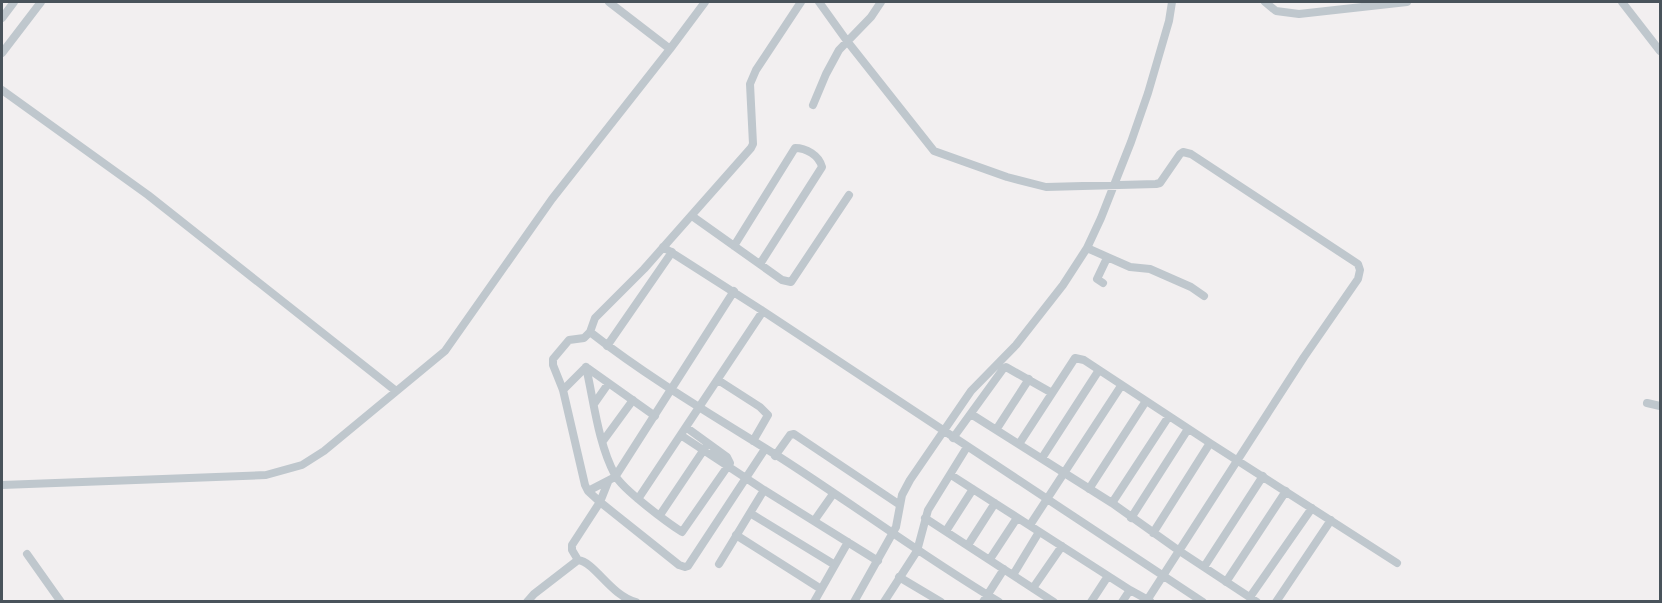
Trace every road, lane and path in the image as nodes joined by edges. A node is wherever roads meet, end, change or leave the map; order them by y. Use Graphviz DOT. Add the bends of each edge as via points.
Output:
graph roads {
  1 [pos="14,2"];
  2 [pos="41,2"];
  3 [pos="609,2"];
  4 [pos="705,2"];
  5 [pos="801,2"];
  6 [pos="819,2"];
  7 [pos="881,2"];
  8 [pos="1172,2"];
  9 [pos="1265,2"];
  10 [pos="1407,2"];
  11 [pos="1622,2"];
  12 [pos="2,18"];
  13 [pos="847,41"];
  14 [pos="670,49"];
  15 [pos="1660,51"];
  16 [pos="2,53"];
  17 [pos="2,90"];
  18 [pos="813,105"];
  19 [pos="1114,186"];
  20 [pos="849,195"];
  21 [pos="692,216"];
  22 [pos="734,246"];
  23 [pos="663,247"];
  24 [pos="1087,248"];
  25 [pos="672,252"];
  26 [pos="1107,258"];
  27 [pos="760,264"];
  28 [pos="1103,283"];
  29 [pos="734,291"];
  30 [pos="1204,296"];
  31 [pos="763,311"];
  32 [pos="590,332"];
  33 [pos="607,346"];
  34 [pos="586,367"];
  35 [pos="1099,370"];
  36 [pos="1029,379"];
  37 [pos="718,380"];
  38 [pos="608,384"];
  39 [pos="1121,386"];
  40 [pos="671,389"];
  41 [pos="563,390"];
  42 [pos="396,392"];
  43 [pos="1052,393"];
  44 [pos="633,400"];
  45 [pos="1146,401"];
  46 [pos="1647,403"];
  47 [pos="594,404"];
  48 [pos="1660,406"];
  49 [pos="699,407"];
  50 [pos="971,414"];
  51 [pos="655,416"];
  52 [pos="1169,416"];
  53 [pos="687,428"];
  54 [pos="1188,429"];
  55 [pos="996,430"];
  56 [pos="944,432"];
  57 [pos="682,436"];
  58 [pos="953,438"];
  59 [pos="603,441"];
  60 [pos="753,441"];
  61 [pos="708,443"];
  62 [pos="1210,443"];
  63 [pos="1019,444"];
  64 [pos="967,447"];
  65 [pos="765,449"];
  66 [pos="702,451"];
  67 [pos="776,456"];
  68 [pos="1041,458"];
  69 [pos="1238,460"];
  70 [pos="728,467"];
  71 [pos="1066,473"];
  72 [pos="951,475"];
  73 [pos="1263,476"];
  74 [pos="747,479"];
  75 [pos="611,480"];
  76 [pos="2,485"];
  77 [pos="973,489"];
  78 [pos="1089,489"];
  79 [pos="764,490"];
  80 [pos="588,491"];
  81 [pos="1286,491"];
  82 [pos="833,494"];
  83 [pos="638,499"];
  84 [pos="1049,499"];
  85 [pos="600,502"];
  86 [pos="995,503"];
  87 [pos="1112,503"];
  88 [pos="900,505"];
  89 [pos="1312,508"];
  90 [pos="750,513"];
  91 [pos="660,515"];
  92 [pos="925,518"];
  93 [pos="1017,518"];
  94 [pos="1131,518"];
  95 [pos="1331,520"];
  96 [pos="814,521"];
  97 [pos="1030,525"];
  98 [pos="946,531"];
  99 [pos="1039,532"];
  100 [pos="1153,532"];
  101 [pos="893,534"];
  102 [pos="736,536"];
  103 [pos="848,542"];
  104 [pos="968,545"];
  105 [pos="1062,546"];
  106 [pos="1178,550"];
  107 [pos="917,551"];
  108 [pos="27,554"];
  109 [pos="578,560"];
  110 [pos="990,560"];
  111 [pos="879,561"];
  112 [pos="1397,562"];
  113 [pos="719,564"];
  114 [pos="835,565"];
  115 [pos="1204,567"];
  116 [pos="1004,569"];
  117 [pos="1013,574"];
  118 [pos="1162,575"];
  119 [pos="1108,576"];
  120 [pos="899,577"];
  121 [pos="1226,582"];
  122 [pos="1033,588"];
  123 [pos="821,589"];
  124 [pos="1130,590"];
  125 [pos="926,593"];
  126 [pos="985,598"];
  127 [pos="1254,599"];
  128 [pos="1148,601"];
  129 [pos="61,602"];
  130 [pos="527,602"];
  131 [pos="636,602"];
  132 [pos="814,602"];
  133 [pos="854,602"];
  134 [pos="884,602"];
  135 [pos="920,602"];
  136 [pos="941,602"];
  137 [pos="999,602"];
  138 [pos="1054,602"];
  139 [pos="1091,602"];
  140 [pos="1122,602"];
  141 [pos="1203,602"];
  142 [pos="1276,602"];
  1 -- 12 [label="street"];
  2 -- 16 [label="street"];
  3 -- 14 [label="street"];
  4 -- 14 [label="street"];
  5 -- 21 [label="street" via="750,84 751,148"];
  6 -- 13 [label="street"];
  7 -- 13 [label="street"];
  8 -- 19 [label="street" via="1148,93"];
  9 -- 10 [label="street" via="1282,13 1299,14"];
  11 -- 15 [label="street"];
  13 -- 18 [label="street" via="826,74"];
  13 -- 19 [label="street" via="934,151 1046,187"];
  14 -- 42 [label="street" via="552,200 446,351"];
  17 -- 42 [label="street" via="147,195"];
  19 -- 24 [label="street"];
  19 -- 69 [label="street" via="1160,183 1180,154 1191,154 1358,264 1358,279"];
  20 -- 27 [label="street" via="791,282"];
  21 -- 22 [label="street"];
  21 -- 23 [label="street"];
  22 -- 27 [label="street"];
  22 -- 27 [label="street" via="795,148 811,153 822,167"];
  23 -- 25 [label="street"];
  23 -- 32 [label="street" via="595,318"];
  24 -- 26 [label="street"];
  24 -- 56 [label="street" via="1064,285 1016,345 971,391"];
  25 -- 29 [label="street"];
  25 -- 33 [label="street"];
  26 -- 28 [label="street" via="1097,279"];
  26 -- 30 [label="street" via="1191,286"];
  29 -- 31 [label="street"];
  29 -- 40 [label="street"];
  31 -- 37 [label="street"];
  31 -- 56 [label="street"];
  32 -- 33 [label="street"];
  32 -- 41 [label="street" via="584,338 569,340 553,359"];
  33 -- 40 [label="street"];
  34 -- 38 [label="street"];
  34 -- 41 [label="street"];
  34 -- 47 [label="street"];
  35 -- 39 [label="street"];
  35 -- 43 [label="street" via="1075,358"];
  35 -- 68 [label="street"];
  36 -- 43 [label="street"];
  36 -- 50 [label="street" via="1003,369"];
  36 -- 55 [label="street"];
  37 -- 49 [label="street"];
  37 -- 60 [label="street" via="768,415"];
  38 -- 44 [label="street"];
  38 -- 47 [label="street"];
  39 -- 45 [label="street"];
  39 -- 71 [label="street"];
  40 -- 49 [label="street"];
  40 -- 51 [label="street"];
  41 -- 80 [label="street"];
  42 -- 76 [label="street" via="324,451 302,465 266,475"];
  43 -- 63 [label="street"];
  44 -- 51 [label="street"];
  44 -- 59 [label="street"];
  45 -- 52 [label="street"];
  45 -- 78 [label="street"];
  46 -- 48 [label="street"];
  47 -- 59 [label="street"];
  49 -- 53 [label="street"];
  49 -- 60 [label="street"];
  50 -- 55 [label="street"];
  50 -- 58 [label="street"];
  51 -- 75 [label="street"];
  52 -- 54 [label="street"];
  52 -- 87 [label="street"];
  53 -- 57 [label="street"];
  53 -- 61 [label="street"];
  54 -- 62 [label="street"];
  54 -- 94 [label="street"];
  55 -- 63 [label="street"];
  56 -- 58 [label="street"];
  56 -- 88 [label="street" via="910,480"];
  57 -- 66 [label="street"];
  57 -- 83 [label="street"];
  58 -- 64 [label="street"];
  59 -- 75 [label="street"];
  60 -- 65 [label="street"];
  61 -- 66 [label="street"];
  61 -- 70 [label="street" via="729,459"];
  62 -- 69 [label="street"];
  62 -- 100 [label="street"];
  63 -- 68 [label="street"];
  64 -- 72 [label="street"];
  64 -- 84 [label="street"];
  65 -- 67 [label="street"];
  65 -- 74 [label="street"];
  66 -- 70 [label="street"];
  66 -- 91 [label="street"];
  67 -- 82 [label="street"];
  67 -- 88 [label="street" via="789,435 794,434"];
  68 -- 71 [label="street"];
  69 -- 73 [label="street"];
  69 -- 106 [label="street"];
  70 -- 74 [label="street"];
  70 -- 91 [label="street" via="684,531"];
  71 -- 78 [label="street"];
  71 -- 84 [label="street"];
  72 -- 77 [label="street"];
  72 -- 92 [label="street"];
  73 -- 81 [label="street"];
  73 -- 115 [label="street"];
  74 -- 79 [label="street"];
  74 -- 85 [label="street" via="686,567"];
  75 -- 80 [label="street"];
  75 -- 83 [label="street"];
  75 -- 85 [label="street"];
  77 -- 86 [label="street"];
  77 -- 98 [label="street"];
  78 -- 87 [label="street"];
  79 -- 90 [label="street"];
  79 -- 96 [label="street"];
  80 -- 85 [label="street"];
  81 -- 89 [label="street"];
  81 -- 121 [label="street"];
  82 -- 96 [label="street"];
  82 -- 101 [label="street"];
  83 -- 91 [label="street"];
  84 -- 97 [label="street"];
  84 -- 118 [label="street"];
  85 -- 109 [label="street" via="572,545"];
  86 -- 93 [label="street"];
  86 -- 104 [label="street"];
  87 -- 94 [label="street"];
  88 -- 101 [label="street"];
  89 -- 95 [label="street"];
  89 -- 127 [label="street"];
  90 -- 102 [label="street"];
  90 -- 114 [label="street"];
  92 -- 98 [label="street"];
  92 -- 107 [label="street"];
  93 -- 97 [label="street"];
  93 -- 110 [label="street"];
  94 -- 100 [label="street"];
  95 -- 112 [label="street"];
  95 -- 142 [label="street"];
  96 -- 103 [label="street"];
  97 -- 99 [label="street"];
  98 -- 104 [label="street"];
  99 -- 105 [label="street"];
  99 -- 117 [label="street"];
  100 -- 106 [label="street"];
  101 -- 107 [label="street"];
  101 -- 111 [label="street"];
  102 -- 113 [label="street"];
  102 -- 123 [label="street"];
  103 -- 111 [label="street"];
  103 -- 114 [label="street"];
  104 -- 110 [label="street"];
  105 -- 119 [label="street"];
  105 -- 122 [label="street"];
  106 -- 115 [label="street"];
  106 -- 118 [label="street"];
  107 -- 120 [label="street"];
  107 -- 126 [label="street"];
  108 -- 129 [label="street"];
  109 -- 130 [label="street"];
  109 -- 131 [label="street" via="586,562 619,594"];
  110 -- 116 [label="street"];
  111 -- 133 [label="street"];
  114 -- 123 [label="street"];
  115 -- 121 [label="street"];
  116 -- 117 [label="street"];
  116 -- 126 [label="street"];
  117 -- 122 [label="street"];
  118 -- 128 [label="street"];
  118 -- 141 [label="street"];
  119 -- 124 [label="street"];
  119 -- 139 [label="street"];
  120 -- 125 [label="street"];
  120 -- 134 [label="street"];
  121 -- 127 [label="street"];
  122 -- 138 [label="street"];
  123 -- 132 [label="street"];
  124 -- 128 [label="street"];
  124 -- 140 [label="street"];
  125 -- 135 [label="street"];
  125 -- 136 [label="street"];
  126 -- 137 [label="street"];
}
